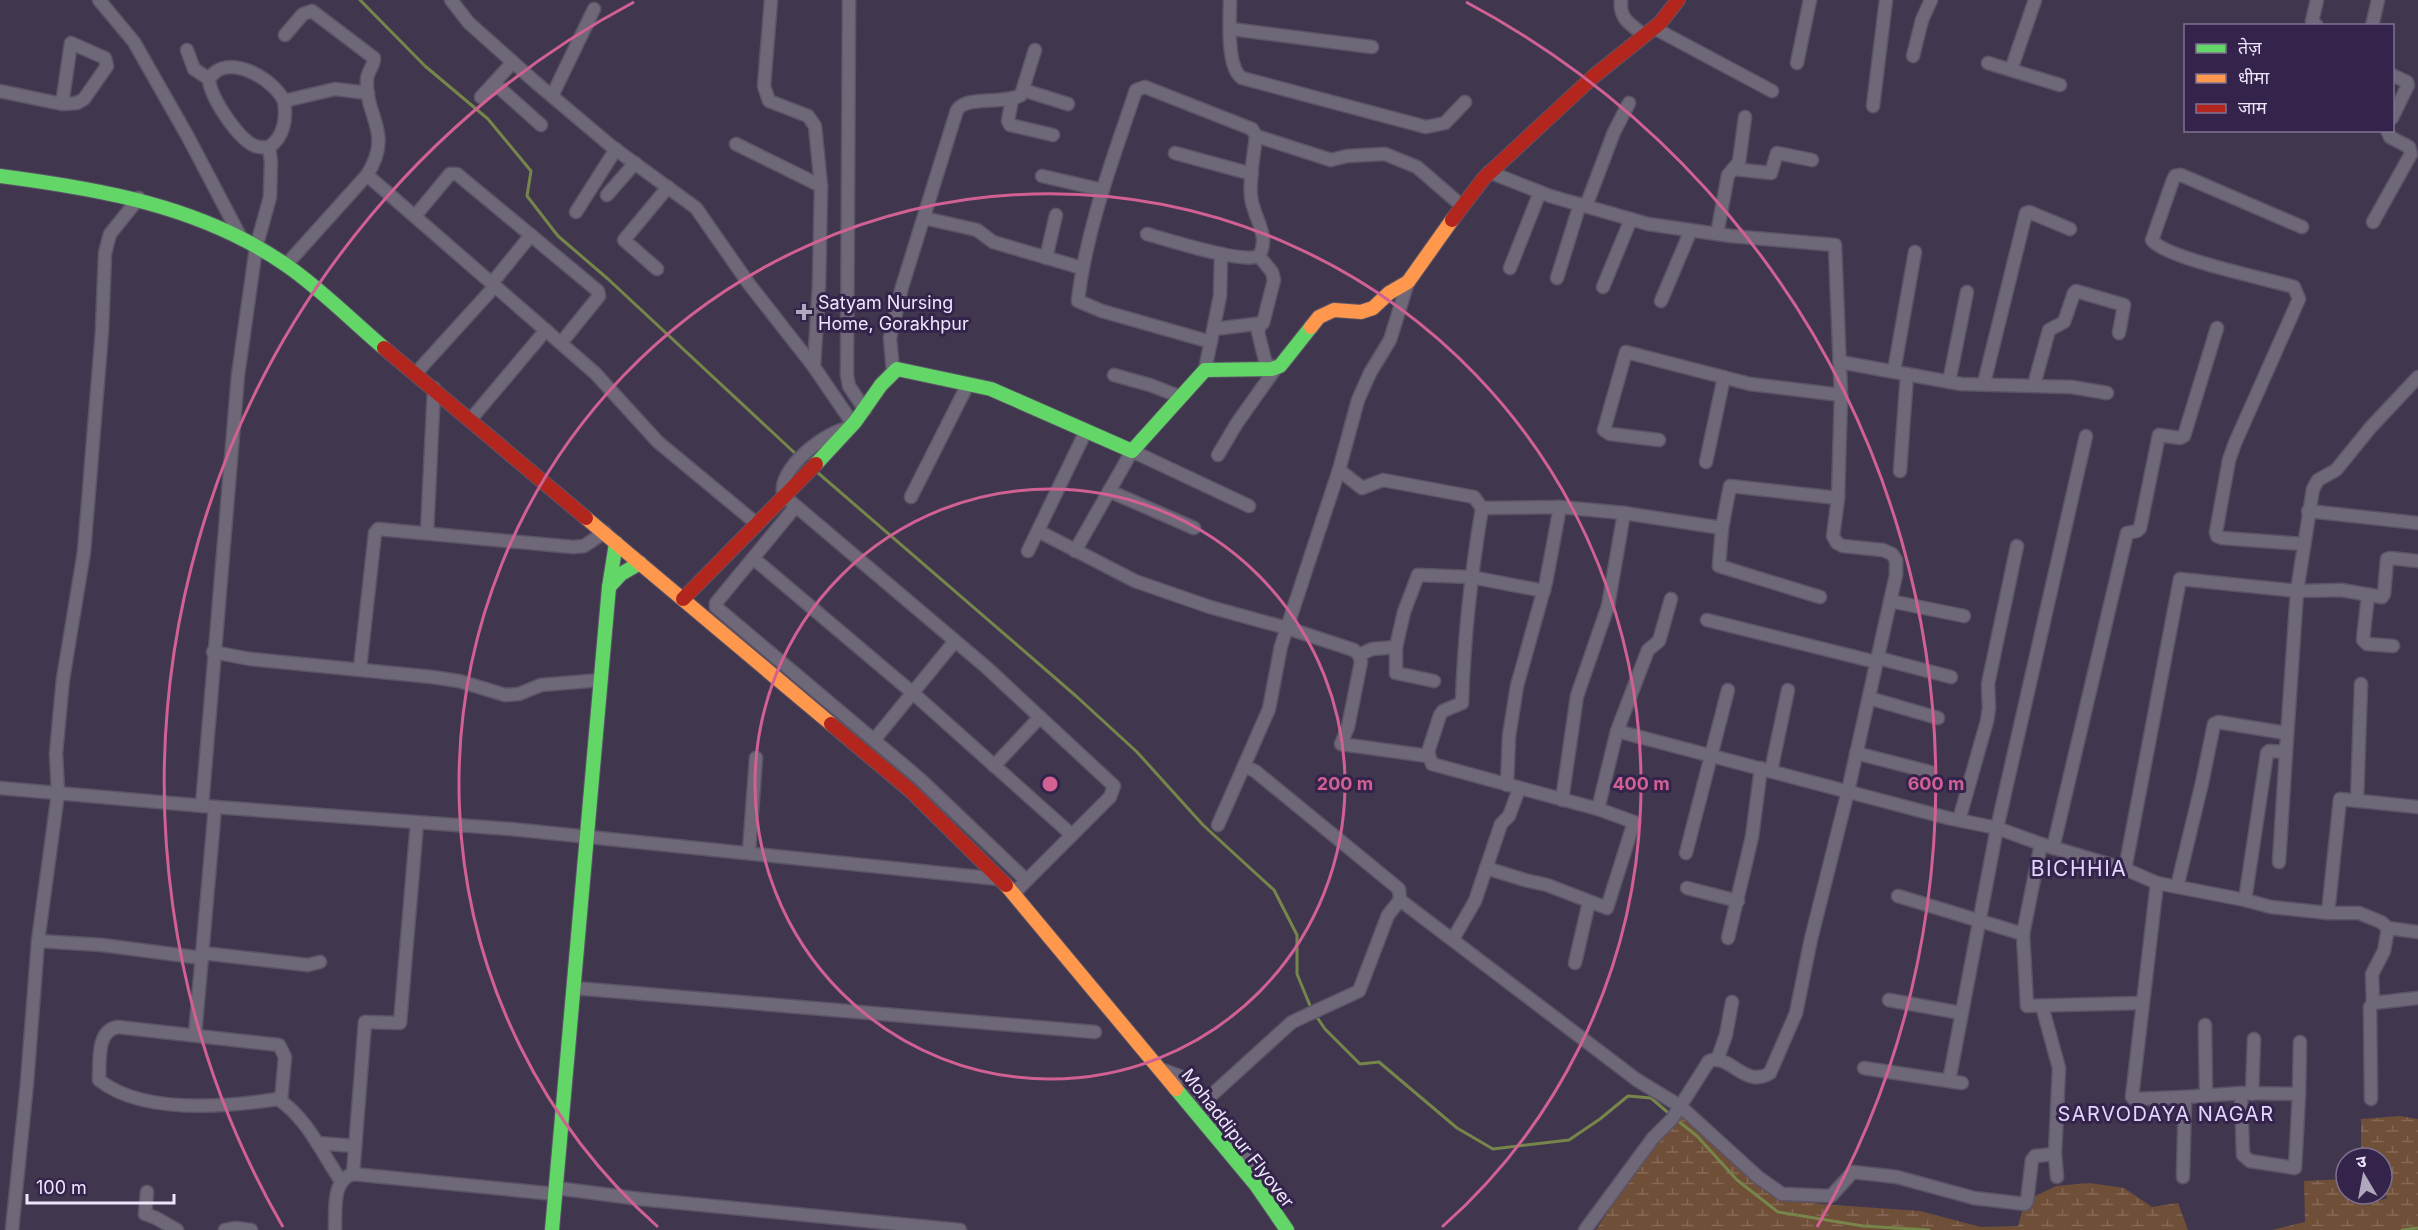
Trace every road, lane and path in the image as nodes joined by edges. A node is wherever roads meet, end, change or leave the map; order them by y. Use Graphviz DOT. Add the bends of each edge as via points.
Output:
graph roads {
  1 [pos="99,0"];
  2 [pos="451,0"];
  3 [pos="771,0"];
  4 [pos="849,0"];
  5 [pos="1230,0"];
  6 [pos="1621,0"];
  7 [pos="1678,0"];
  8 [pos="1810,0"];
  9 [pos="1886,0"];
  10 [pos="1931,0"];
  11 [pos="2035,0"];
  12 [pos="2317,0"];
  13 [pos="2378,0"];
  14 [pos="594,9"];
  15 [pos="2315,24"];
  16 [pos="2372,24"];
  17 [pos="1231,29"];
  18 [pos="1649,32"];
  19 [pos="285,35"];
  20 [pos="1372,47"];
  21 [pos="187,50"];
  22 [pos="1035,50"];
  23 [pos="1913,56"];
  24 [pos="513,62"];
  25 [pos="1797,63"];
  26 [pos="1988,63"];
  27 [pos="2011,70"];
  28 [pos="2394,76"];
  29 [pos="209,79"];
  30 [pos="494,83"];
  31 [pos="2060,85"];
  32 [pos="1023,90"];
  33 [pos="1772,91"];
  34 [pos="0,92"];
  35 [pos="368,93"];
  36 [pos="552,96"];
  37 [pos="481,97"];
  38 [pos="1012,99"];
  39 [pos="284,101"];
  40 [pos="1466,102"];
  41 [pos="1629,103"];
  42 [pos="62,104"];
  43 [pos="1068,104"];
  44 [pos="1873,106"];
  45 [pos="2394,114"];
  46 [pos="1745,117"];
  47 [pos="541,126"];
  48 [pos="2388,132"];
  49 [pos="1053,135"];
  50 [pos="1256,136"];
  51 [pos="736,144"];
  52 [pos="269,147"];
  53 [pos="616,149"];
  54 [pos="1175,153"];
  55 [pos="1812,160"];
  56 [pos="635,163"];
  57 [pos="1733,169"];
  58 [pos="1489,172"];
  59 [pos="1252,174"];
  60 [pos="367,175"];
  61 [pos="0,176"];
  62 [pos="1042,176"];
  63 [pos="821,186"];
  64 [pos="668,187"];
  65 [pos="1103,190"];
  66 [pos="1540,192"];
  67 [pos="607,195"];
  68 [pos="139,198"];
  69 [pos="1583,205"];
  70 [pos="1462,206"];
  71 [pos="576,212"];
  72 [pos="1056,215"];
  73 [pos="415,216"];
  74 [pos="924,218"];
  75 [pos="1631,219"];
  76 [pos="2373,222"];
  77 [pos="2302,227"];
  78 [pos="2070,229"];
  79 [pos="1691,230"];
  80 [pos="1147,234"];
  81 [pos="1717,234"];
  82 [pos="531,235"];
  83 [pos="242,240"];
  84 [pos="256,248"];
  85 [pos="1915,252"];
  86 [pos="1221,254"];
  87 [pos="1259,256"];
  88 [pos="1046,258"];
  89 [pos="286,265"];
  90 [pos="1082,268"];
  91 [pos="1510,268"];
  92 [pos="657,269"];
  93 [pos="1557,278"];
  94 [pos="1408,282"];
  95 [pos="493,284"];
  96 [pos="1603,287"];
  97 [pos="1967,292"];
  98 [pos="1661,301"];
  99 [pos="1260,325"];
  100 [pos="2217,328"];
  101 [pos="1214,329"];
  102 [pos="546,330"];
  103 [pos="2119,333"];
  104 [pos="1211,342"];
  105 [pos="561,343"];
  106 [pos="1840,362"];
  107 [pos="814,367"];
  108 [pos="1276,368"];
  109 [pos="1205,370"];
  110 [pos="893,371"];
  111 [pos="416,373"];
  112 [pos="1900,373"];
  113 [pos="1114,375"];
  114 [pos="1724,377"];
  115 [pos="2418,377"];
  116 [pos="1949,382"];
  117 [pos="1984,383"];
  118 [pos="968,384"];
  119 [pos="2034,384"];
  120 [pos="434,388"];
  121 [pos="2107,393"];
  122 [pos="1841,395"];
  123 [pos="1181,397"];
  124 [pos="865,410"];
  125 [pos="471,419"];
  126 [pos="848,430"];
  127 [pos="1086,431"];
  128 [pos="2086,436"];
  129 [pos="1659,440"];
  130 [pos="1132,450"];
  131 [pos="1218,455"];
  132 [pos="1706,462"];
  133 [pos="1339,470"];
  134 [pos="1900,471"];
  135 [pos="796,472"];
  136 [pos="1108,492"];
  137 [pos="784,496"];
  138 [pos="911,497"];
  139 [pos="1838,498"];
  140 [pos="796,506"];
  141 [pos="1250,506"];
  142 [pos="1560,507"];
  143 [pos="1482,508"];
  144 [pos="2308,511"];
  145 [pos="1624,513"];
  146 [pos="2418,523"];
  147 [pos="757,524"];
  148 [pos="1194,528"];
  149 [pos="1722,528"];
  150 [pos="1038,531"];
  151 [pos="605,532"];
  152 [pos="427,533"];
  153 [pos="616,543"];
  154 [pos="2303,544"];
  155 [pos="2017,546"];
  156 [pos="1028,551"];
  157 [pos="1075,551"];
  158 [pos="753,558"];
  159 [pos="2418,561"];
  160 [pos="640,563"];
  161 [pos="1471,577"];
  162 [pos="609,587"];
  163 [pos="1544,591"];
  164 [pos="2297,591"];
  165 [pos="2368,595"];
  166 [pos="1820,597"];
  167 [pos="683,599"];
  168 [pos="1671,599"];
  169 [pos="1890,601"];
  170 [pos="1965,616"];
  171 [pos="1707,620"];
  172 [pos="1287,628"];
  173 [pos="955,641"];
  174 [pos="2393,646"];
  175 [pos="1396,647"];
  176 [pos="213,652"];
  177 [pos="1359,655"];
  178 [pos="1877,660"];
  179 [pos="360,668"];
  180 [pos="793,672"];
  181 [pos="1952,677"];
  182 [pos="601,680"];
  183 [pos="1434,681"];
  184 [pos="783,683"];
  185 [pos="2361,684"];
  186 [pos="1728,690"];
  187 [pos="1788,690"];
  188 [pos="914,694"];
  189 [pos="1869,698"];
  190 [pos="1040,717"];
  191 [pos="1938,718"];
  192 [pos="1617,731"];
  193 [pos="2286,733"];
  194 [pos="874,740"];
  195 [pos="2286,752"];
  196 [pos="1856,753"];
  197 [pos="1428,756"];
  198 [pos="1710,756"];
  199 [pos="756,758"];
  200 [pos="994,766"];
  201 [pos="1244,766"];
  202 [pos="1766,770"];
  203 [pos="1930,772"];
  204 [pos="1513,787"];
  205 [pos="0,788"];
  206 [pos="1848,791"];
  207 [pos="58,793"];
  208 [pos="1562,800"];
  209 [pos="2357,801"];
  210 [pos="202,806"];
  211 [pos="215,807"];
  212 [pos="2418,807"];
  213 [pos="1598,809"];
  214 [pos="1959,820"];
  215 [pos="417,823"];
  216 [pos="1218,825"];
  217 [pos="1997,828"];
  218 [pos="1072,835"];
  219 [pos="586,836"];
  220 [pos="2047,846"];
  221 [pos="749,852"];
  222 [pos="1686,853"];
  223 [pos="2278,862"];
  224 [pos="1486,868"];
  225 [pos="2125,869"];
  226 [pos="1001,879"];
  227 [pos="1026,880"];
  228 [pos="2157,883"];
  229 [pos="2177,886"];
  230 [pos="1687,888"];
  231 [pos="1013,894"];
  232 [pos="1898,896"];
  233 [pos="1400,900"];
  234 [pos="1738,900"];
  235 [pos="2245,900"];
  236 [pos="1589,902"];
  237 [pos="2328,913"];
  238 [pos="1978,921"];
  239 [pos="2388,928"];
  240 [pos="2418,932"];
  241 [pos="2023,934"];
  242 [pos="1728,938"];
  243 [pos="1453,939"];
  244 [pos="38,941"];
  245 [pos="202,956"];
  246 [pos="320,962"];
  247 [pos="1575,963"];
  248 [pos="574,988"];
  249 [pos="2418,998"];
  250 [pos="1890,1000"];
  251 [pos="1732,1002"];
  252 [pos="2373,1003"];
  253 [pos="2142,1004"];
  254 [pos="2042,1006"];
  255 [pos="1961,1013"];
  256 [pos="2205,1024"];
  257 [pos="1095,1032"];
  258 [pos="195,1035"];
  259 [pos="2254,1039"];
  260 [pos="2300,1042"];
  261 [pos="1717,1060"];
  262 [pos="1160,1068"];
  263 [pos="1864,1068"];
  264 [pos="1948,1081"];
  265 [pos="1962,1083"];
  266 [pos="2247,1094"];
  267 [pos="2299,1094"];
  268 [pos="2206,1095"];
  269 [pos="2185,1097"];
  270 [pos="2370,1099"];
  271 [pos="281,1101"];
  272 [pos="1205,1101"];
  273 [pos="1676,1112"];
  274 [pos="317,1143"];
  275 [pos="355,1146"];
  276 [pos="2055,1154"];
  277 [pos="352,1174"];
  278 [pos="2057,1177"];
  279 [pos="2183,1177"];
  280 [pos="341,1181"];
  281 [pos="556,1191"];
  282 [pos="147,1192"];
  283 [pos="12,1230"];
  284 [pos="177,1230"];
  285 [pos="225,1230"];
  286 [pos="251,1230"];
  287 [pos="335,1230"];
  288 [pos="552,1230"];
  289 [pos="960,1230"];
  290 [pos="1287,1230"];
  291 [pos="1295,1230"];
  292 [pos="1586,1230"];
  1 -- 83 [label="street" via="134,42"];
  2 -- 24 [label="street" via="469,23"];
  3 -- 63 [label="street" via="765,95 812,119"];
  4 -- 124 [label="street" via="847,375 849,386"];
  5 -- 17 [label="street"];
  6 -- 18 [label="street" via="1623,18"];
  7 -- 18 [label="main road"];
  8 -- 25 [label="street"];
  9 -- 44 [label="street"];
  10 -- 23 [label="street"];
  11 -- 27 [label="street"];
  12 -- 15 [label="street" via="2312,21"];
  13 -- 16 [label="street"];
  14 -- 36 [label="street"];
  17 -- 20 [label="street"];
  17 -- 40 [label="street" via="1233,68 1242,78 1426,127 1445,123"];
  18 -- 33 [label="street"];
  18 -- 58 [label="main road" via="1593,75"];
  19 -- 35 [label="street" via="303,14 312,11 374,58 368,75"];
  21 -- 29 [label="street" via="194,69"];
  22 -- 32 [label="street"];
  24 -- 30 [label="street"];
  24 -- 36 [label="street"];
  26 -- 27 [label="street"];
  27 -- 31 [label="street"];
  28 -- 45 [label="street" via="2408,85"];
  29 -- 39 [label="street" via="226,68 247,70 277,88"];
  29 -- 52 [label="street" via="215,96 242,137 256,147"];
  30 -- 37 [label="street"];
  30 -- 47 [label="street"];
  32 -- 38 [label="street"];
  32 -- 43 [label="street"];
  34 -- 42 [label="street"];
  35 -- 39 [label="street" via="335,89"];
  35 -- 60 [label="street" via="379,144 376,161"];
  36 -- 53 [label="street"];
  38 -- 49 [label="street" via="1010,125"];
  38 -- 74 [label="street" via="960,105"];
  39 -- 52 [label="street" via="282,131"];
  41 -- 69 [label="street"];
  42 -- 42 [label="street" via="84,99 107,66 105,58 71,43"];
  46 -- 57 [label="street" via="1739,162"];
  48 -- 76 [label="street" via="2409,147 2411,154"];
  50 -- 59 [label="street"];
  50 -- 65 [label="street" via="1252,129 1139,87"];
  50 -- 70 [label="street" via="1331,160 1385,154 1417,167"];
  51 -- 63 [label="street"];
  52 -- 84 [label="street" via="270,196"];
  53 -- 56 [label="street"];
  53 -- 71 [label="street"];
  54 -- 59 [label="street"];
  55 -- 57 [label="street" via="1780,153 1771,173"];
  56 -- 64 [label="street"];
  56 -- 67 [label="street"];
  57 -- 81 [label="street" via="1728,176"];
  58 -- 66 [label="street"];
  58 -- 70 [label="main road"];
  59 -- 87 [label="street" via="1251,198 1262,228 1263,249"];
  60 -- 73 [label="street"];
  60 -- 89 [label="street"];
  61 -- 68 [label="main road, Mohaddipur Flyover"];
  62 -- 65 [label="street"];
  63 -- 107 [label="street"];
  64 -- 92 [label="street" via="624,240"];
  64 -- 107 [label="street" via="702,213 749,284"];
  65 -- 90 [label="street"];
  66 -- 69 [label="street"];
  66 -- 91 [label="street"];
  68 -- 83 [label="main road, Mohaddipur Flyover" via="212,223"];
  68 -- 207 [label="street" via="110,234 105,254 84,552 63,679 56,753"];
  69 -- 75 [label="street"];
  69 -- 93 [label="street"];
  70 -- 94 [label="main road"];
  72 -- 88 [label="street"];
  73 -- 82 [label="street" via="453,172"];
  73 -- 95 [label="street"];
  74 -- 88 [label="street" via="977,230 993,242"];
  74 -- 110 [label="street" via="890,338"];
  75 -- 79 [label="street"];
  75 -- 96 [label="street"];
  77 -- 154 [label="street" via="2181,175 2172,180 2152,240 2184,257 2260,276 2297,290 2299,299 2232,452 2216,532 2222,538"];
  78 -- 117 [label="street" via="2026,213"];
  79 -- 81 [label="street"];
  79 -- 98 [label="street"];
  80 -- 86 [label="street"];
  81 -- 106 [label="street" via="1836,246"];
  82 -- 95 [label="street"];
  82 -- 105 [label="street" via="600,293"];
  83 -- 84 [label="main road, Mohaddipur Flyover"];
  84 -- 89 [label="main road, Mohaddipur Flyover"];
  84 -- 176 [label="street" via="238,375"];
  85 -- 112 [label="street"];
  86 -- 87 [label="street"];
  86 -- 101 [label="street"];
  87 -- 99 [label="street" via="1274,280"];
  88 -- 90 [label="street"];
  89 -- 111 [label="main road, Mohaddipur Flyover"];
  90 -- 104 [label="street" via="1078,301"];
  94 -- 108 [label="main road" via="1373,308 1361,312 1334,310 1319,317"];
  94 -- 133 [label="street" via="1390,340 1358,400"];
  95 -- 102 [label="street"];
  95 -- 111 [label="street"];
  97 -- 116 [label="street"];
  99 -- 101 [label="street"];
  99 -- 108 [label="street" via="1258,332 1266,364"];
  100 -- 220 [label="street" via="2184,436 2159,435 2140,528 2127,533"];
  101 -- 104 [label="street"];
  102 -- 105 [label="street"];
  102 -- 125 [label="street"];
  103 -- 119 [label="street" via="2124,305 2076,291 2064,322 2049,330"];
  104 -- 109 [label="street"];
  105 -- 147 [label="street" via="595,373 658,442"];
  106 -- 112 [label="street"];
  106 -- 122 [label="street"];
  107 -- 126 [label="street"];
  108 -- 109 [label="main road"];
  108 -- 131 [label="street"];
  109 -- 123 [label="main road"];
  110 -- 118 [label="main road"];
  110 -- 124 [label="main road"];
  111 -- 120 [label="main road, Mohaddipur Flyover"];
  112 -- 116 [label="street"];
  112 -- 134 [label="street"];
  113 -- 123 [label="street"];
  114 -- 122 [label="street"];
  114 -- 129 [label="street" via="1624,353 1604,430"];
  114 -- 132 [label="street"];
  115 -- 144 [label="street" via="2336,470 2315,484"];
  116 -- 117 [label="street"];
  117 -- 119 [label="street"];
  118 -- 127 [label="main road" via="991,389"];
  118 -- 138 [label="street"];
  119 -- 121 [label="street"];
  120 -- 125 [label="main road, Mohaddipur Flyover"];
  120 -- 152 [label="street"];
  122 -- 139 [label="street"];
  123 -- 130 [label="main road"];
  124 -- 126 [label="main road"];
  125 -- 151 [label="main road, Mohaddipur Flyover"];
  126 -- 135 [label="main road"];
  126 -- 135 [label="street" via="838,429 820,440"];
  127 -- 130 [label="main road"];
  127 -- 150 [label="street"];
  128 -- 217 [label="street"];
  130 -- 136 [label="street"];
  130 -- 141 [label="street"];
  133 -- 143 [label="street" via="1362,488 1383,480 1474,497"];
  133 -- 172 [label="street"];
  135 -- 137 [label="main road"];
  136 -- 148 [label="street"];
  136 -- 157 [label="street"];
  137 -- 140 [label="street"];
  137 -- 147 [label="main road"];
  139 -- 149 [label="street" via="1730,486"];
  139 -- 169 [label="street" via="1833,536 1837,543 1883,550 1896,560"];
  140 -- 158 [label="street"];
  140 -- 173 [label="street"];
  142 -- 143 [label="street"];
  142 -- 145 [label="street"];
  142 -- 163 [label="street"];
  143 -- 161 [label="street"];
  144 -- 146 [label="street"];
  144 -- 154 [label="street"];
  145 -- 149 [label="street"];
  145 -- 208 [label="street" via="1608,606 1577,696"];
  147 -- 167 [label="main road"];
  149 -- 166 [label="street" via="1719,566"];
  150 -- 156 [label="street"];
  150 -- 157 [label="street"];
  151 -- 152 [label="street" via="584,546 573,547"];
  151 -- 153 [label="main road, Mohaddipur Flyover"];
  152 -- 179 [label="street" via="376,531"];
  153 -- 160 [label="main road, Mohaddipur Flyover"];
  153 -- 162 [label="main road"];
  154 -- 164 [label="street"];
  155 -- 214 [label="street" via="1988,684 1987,721"];
  157 -- 172 [label="street" via="1135,581 1210,608"];
  158 -- 180 [label="street" via="716,607"];
  158 -- 188 [label="street"];
  159 -- 165 [label="street" via="2389,558 2384,595"];
  160 -- 162 [label="main road"];
  160 -- 167 [label="main road, Mohaddipur Flyover"];
  161 -- 163 [label="street"];
  161 -- 175 [label="street" via="1418,575"];
  161 -- 197 [label="street" via="1462,703 1440,715"];
  162 -- 182 [label="main road"];
  163 -- 204 [label="street" via="1509,736"];
  164 -- 165 [label="street" via="2341,590"];
  164 -- 193 [label="street"];
  164 -- 225 [label="street" via="2179,580"];
  165 -- 174 [label="street" via="2363,640 2367,644"];
  167 -- 184 [label="main road, Mohaddipur Flyover"];
  168 -- 192 [label="street" via="1659,641 1648,650"];
  169 -- 170 [label="street"];
  169 -- 178 [label="street"];
  171 -- 178 [label="street"];
  172 -- 177 [label="street"];
  172 -- 201 [label="street" via="1269,709"];
  173 -- 188 [label="street"];
  173 -- 190 [label="street"];
  175 -- 177 [label="street" via="1372,649"];
  175 -- 183 [label="street" via="1396,673"];
  176 -- 179 [label="street"];
  176 -- 210 [label="street"];
  177 -- 197 [label="street" via="1358,681 1341,744"];
  178 -- 181 [label="street"];
  178 -- 189 [label="street"];
  179 -- 182 [label="street" via="432,676 504,694 541,685"];
  180 -- 184 [label="street"];
  180 -- 194 [label="street"];
  182 -- 219 [label="main road"];
  184 -- 226 [label="main road, Mohaddipur Flyover" via="911,791"];
  185 -- 209 [label="street"];
  186 -- 198 [label="street"];
  187 -- 202 [label="street"];
  188 -- 194 [label="street"];
  188 -- 200 [label="street"];
  189 -- 191 [label="street"];
  189 -- 196 [label="street"];
  190 -- 200 [label="street"];
  190 -- 218 [label="street" via="1114,786 1110,797"];
  192 -- 198 [label="street"];
  192 -- 213 [label="street"];
  193 -- 195 [label="street"];
  193 -- 229 [label="street" via="2214,724"];
  194 -- 227 [label="street"];
  195 -- 223 [label="street"];
  195 -- 235 [label="street" via="2267,753"];
  196 -- 203 [label="street"];
  196 -- 206 [label="street"];
  197 -- 204 [label="street" via="1432,764"];
  198 -- 202 [label="street"];
  198 -- 222 [label="street"];
  199 -- 221 [label="street"];
  200 -- 218 [label="street"];
  201 -- 216 [label="street"];
  201 -- 233 [label="street" via="1256,771 1399,889"];
  202 -- 206 [label="street"];
  202 -- 234 [label="street"];
  204 -- 208 [label="street"];
  204 -- 224 [label="street" via="1509,816 1501,824"];
  205 -- 207 [label="street"];
  206 -- 214 [label="street"];
  206 -- 261 [label="street" via="1796,1013 1770,1073 1754,1079"];
  207 -- 210 [label="street"];
  207 -- 244 [label="street"];
  208 -- 213 [label="street"];
  209 -- 212 [label="street"];
  209 -- 237 [label="street" via="2340,799"];
  210 -- 211 [label="street"];
  211 -- 215 [label="street"];
  211 -- 245 [label="street"];
  213 -- 236 [label="street" via="1634,824 1608,907"];
  214 -- 217 [label="street"];
  215 -- 219 [label="street"];
  215 -- 275 [label="street" via="400,1023 364,1022"];
  217 -- 220 [label="street"];
  217 -- 238 [label="street"];
  218 -- 227 [label="street"];
  219 -- 221 [label="street"];
  219 -- 248 [label="main road"];
  220 -- 225 [label="street"];
  220 -- 241 [label="street"];
  221 -- 226 [label="street"];
  224 -- 236 [label="street"];
  224 -- 243 [label="street" via="1475,902"];
  225 -- 228 [label="street"];
  226 -- 231 [label="main road, Mohaddipur Flyover"];
  227 -- 231 [label="street"];
  228 -- 229 [label="street"];
  228 -- 253 [label="street"];
  229 -- 235 [label="street"];
  230 -- 234 [label="street"];
  231 -- 262 [label="main road, Mohaddipur Flyover"];
  232 -- 238 [label="street"];
  233 -- 243 [label="street"];
  233 -- 272 [label="street" via="1388,915 1359,991 1292,1022"];
  234 -- 242 [label="street"];
  235 -- 237 [label="street"];
  236 -- 247 [label="street"];
  237 -- 239 [label="street" via="2359,913"];
  238 -- 241 [label="street"];
  238 -- 255 [label="street"];
  239 -- 240 [label="street"];
  239 -- 252 [label="street" via="2384,951 2372,974"];
  241 -- 254 [label="street" via="2027,1005"];
  243 -- 273 [label="street"];
  244 -- 245 [label="street"];
  244 -- 283 [label="street"];
  245 -- 246 [label="street" via="308,965"];
  245 -- 258 [label="street"];
  248 -- 257 [label="street"];
  248 -- 281 [label="main road"];
  249 -- 252 [label="street"];
  250 -- 255 [label="street"];
  251 -- 261 [label="street"];
  252 -- 270 [label="street"];
  253 -- 254 [label="street"];
  253 -- 269 [label="street" via="2133,1098"];
  254 -- 276 [label="street" via="2059,1068"];
  255 -- 264 [label="street"];
  256 -- 268 [label="street"];
  258 -- 271 [label="street" via="279,1045 285,1057"];
  258 -- 271 [label="street" via="110,1028 103,1035 99,1080 145,1101 232,1106"];
  259 -- 266 [label="street"];
  260 -- 267 [label="street"];
  261 -- 273 [label="street" via="1709,1061"];
  262 -- 272 [label="street" via="1190,1080"];
  262 -- 290 [label="main road, Mohaddipur Flyover" via="1264,1195"];
  263 -- 264 [label="street"];
  264 -- 265 [label="street"];
  266 -- 267 [label="street"];
  266 -- 267 [label="street" via="2245,1159 2295,1168"];
  266 -- 268 [label="street"];
  268 -- 269 [label="street"];
  269 -- 279 [label="street"];
  271 -- 274 [label="street"];
  272 -- 291 [label="street"];
  273 -- 276 [label="street" via="1782,1194 1831,1196 1854,1172 1897,1176 1974,1198 2025,1204 2032,1160 2035,1156"];
  273 -- 292 [label="street"];
  274 -- 275 [label="street"];
  274 -- 280 [label="street"];
  275 -- 277 [label="street"];
  276 -- 278 [label="street"];
  277 -- 280 [label="street"];
  277 -- 281 [label="street"];
  280 -- 287 [label="street"];
  281 -- 288 [label="main road"];
  281 -- 289 [label="street"];
  282 -- 284 [label="street" via="145,1214"];
  285 -- 286 [label="street"];
}
